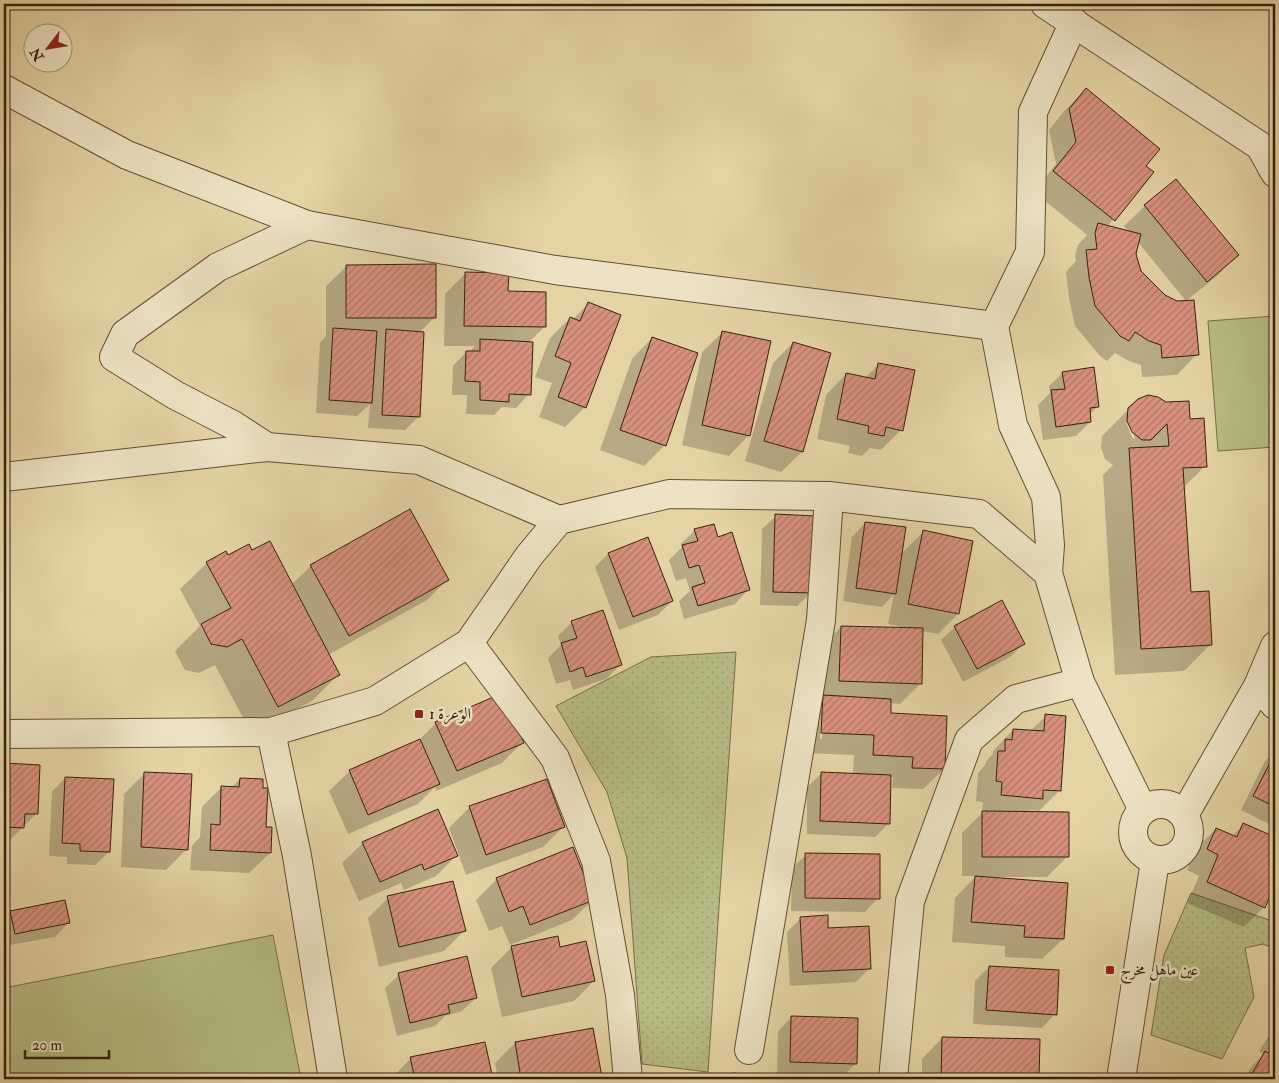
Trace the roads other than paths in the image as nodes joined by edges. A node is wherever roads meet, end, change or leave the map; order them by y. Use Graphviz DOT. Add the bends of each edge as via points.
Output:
graph roads {
  1 [pos="1045,4"];
  2 [pos="1074,22"];
  3 [pos="4,89"];
  4 [pos="1268,140"];
  5 [pos="1275,173"];
  6 [pos="308,225"];
  7 [pos="994,326"];
  8 [pos="267,447"];
  9 [pos="4,476"];
  10 [pos="829,496"];
  11 [pos="559,520"];
  12 [pos="1048,573"];
  13 [pos="469,643"];
  14 [pos="1275,646"];
  15 [pos="1080,682"];
  16 [pos="1267,695"];
  17 [pos="271,732"];
  18 [pos="4,734"];
  19 [pos="1143,810"];
  20 [pos="1184,815"];
  21 [pos="1156,860"];
  22 [pos="748,1050"];
  23 [pos="333,1079"];
  24 [pos="628,1079"];
  25 [pos="894,1079"];
  26 [pos="1121,1079"];
  1 -- 2 [label="street"];
  2 -- 4 [label="street"];
  2 -- 7 [label="street" via="1033,112 1030,252"];
  3 -- 6 [label="street" via="127,155"];
  4 -- 5 [label="street"];
  6 -- 7 [label="street" via="555,270"];
  6 -- 8 [label="street" via="218,267 125,334 114,357"];
  7 -- 12 [label="street" via="1013,425 1046,497 1050,545"];
  8 -- 9 [label="street"];
  8 -- 11 [label="street" via="420,460"];
  10 -- 11 [label="street" via="669,494"];
  10 -- 12 [label="street" via="980,514"];
  10 -- 22 [label="street" via="822,620"];
  11 -- 13 [label="street" via="529,556"];
  12 -- 15 [label="street"];
  13 -- 17 [label="street" via="375,701"];
  13 -- 24 [label="street" via="555,758 596,861 620,995"];
  14 -- 16 [label="street"];
  15 -- 19 [label="street"];
  15 -- 25 [label="street" via="1016,699 970,740 910,901"];
  16 -- 20 [label="street"];
  17 -- 18 [label="street"];
  17 -- 23 [label="street" via="297,856"];
  19 -- 20 [label="street" via="1151,805 1169,805"];
  19 -- 21 [label="street" via="1133,825 1134,843 1146,857"];
  20 -- 21 [label="street" via="1189,834 1182,852 1165,861"];
  21 -- 26 [label="street"];
}
